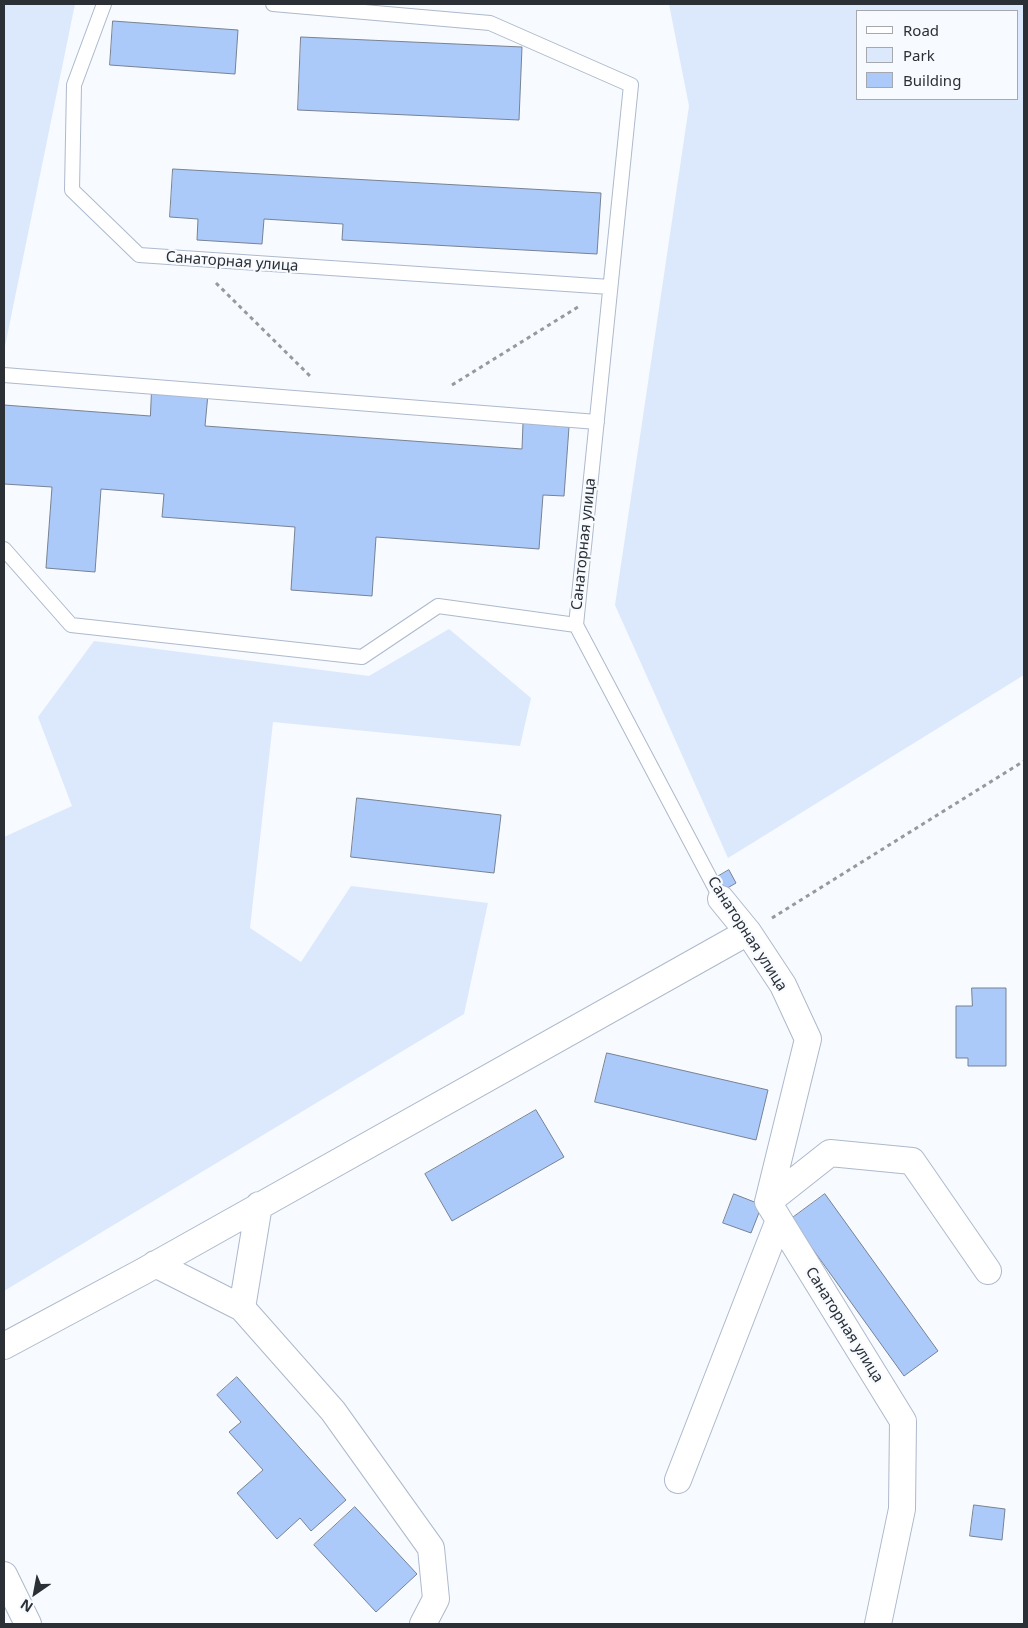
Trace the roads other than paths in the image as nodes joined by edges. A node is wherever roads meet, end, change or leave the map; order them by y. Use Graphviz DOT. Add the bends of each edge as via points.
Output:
graph roads {
  1 [pos="104,4"];
  2 [pos="273,4"];
  3 [pos="610,287"];
  4 [pos="4,375"];
  5 [pos="597,422"];
  6 [pos="4,549"];
  7 [pos="576,625"];
  8 [pos="721,899"];
  9 [pos="748,932"];
  10 [pos="259,1205"];
  11 [pos="773,1211"];
  12 [pos="155,1264"];
  13 [pos="988,1270"];
  14 [pos="242,1308"];
  15 [pos="4,1346"];
  16 [pos="678,1480"];
  17 [pos="4,1575"];
  18 [pos="28,1624"];
  19 [pos="423,1624"];
  20 [pos="878,1624"];
  1 -- 3 [label="lane, Санаторная улица" via="74,85 72,190 139,255"];
  2 -- 3 [label="lane, Санаторная улица" via="490,23 631,85"];
  3 -- 5 [label="lane, Санаторная улица"];
  4 -- 5 [label="lane"];
  5 -- 7 [label="lane, Санаторная улица"];
  6 -- 7 [label="lane" via="72,625 362,658 438,606"];
  7 -- 8 [label="lane, Санаторная улица"];
  8 -- 9 [label="street, Санаторная улица"];
  9 -- 10 [label="street"];
  9 -- 11 [label="street, Санаторная улица" via="783,985 808,1039"];
  10 -- 12 [label="street"];
  10 -- 14 [label="street"];
  11 -- 13 [label="street" via="830,1153 912,1161"];
  11 -- 16 [label="street"];
  11 -- 20 [label="street, Санаторная улица" via="903,1421 902,1510"];
  12 -- 14 [label="street"];
  12 -- 15 [label="street"];
  14 -- 19 [label="street" via="333,1411 431,1548 436,1598"];
  17 -- 18 [label="street"];
}
